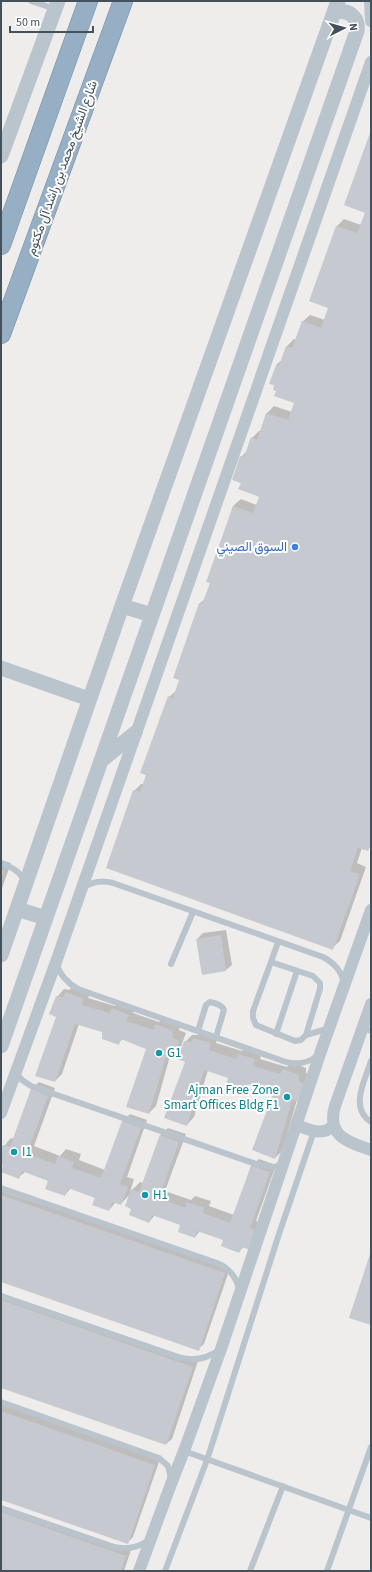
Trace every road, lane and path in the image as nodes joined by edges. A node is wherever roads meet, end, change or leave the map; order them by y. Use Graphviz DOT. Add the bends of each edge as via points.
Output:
graph roads {
  1 [pos="31,1"];
  2 [pos="88,1"];
  3 [pos="123,1"];
  4 [pos="370,1"];
  5 [pos="56,5"];
  6 [pos="336,7"];
  7 [pos="371,21"];
  8 [pos="371,62"];
  9 [pos="4,140"];
  10 [pos="1,156"];
  11 [pos="1,245"];
  12 [pos="1,334"];
  13 [pos="122,606"];
  14 [pos="152,616"];
  15 [pos="1,668"];
  16 [pos="89,699"];
  17 [pos="135,733"];
  18 [pos="101,761"];
  19 [pos="1,863"];
  20 [pos="25,884"];
  21 [pos="80,892"];
  22 [pos="17,909"];
  23 [pos="371,910"];
  24 [pos="193,912"];
  25 [pos="46,918"];
  26 [pos="278,942"];
  27 [pos="1,955"];
  28 [pos="56,962"];
  29 [pos="271,962"];
  30 [pos="171,964"];
  31 [pos="297,970"];
  32 [pos="344,985"];
  33 [pos="371,1004"];
  34 [pos="330,1028"];
  35 [pos="367,1030"];
  36 [pos="198,1031"];
  37 [pos="276,1034"];
  38 [pos="306,1035"];
  39 [pos="216,1037"];
  40 [pos="1,1046"];
  41 [pos="321,1051"];
  42 [pos="371,1061"];
  43 [pos="15,1072"];
  44 [pos="1,1113"];
  45 [pos="371,1122"];
  46 [pos="296,1125"];
  47 [pos="334,1125"];
  48 [pos="314,1131"];
  49 [pos="371,1150"];
  50 [pos="283,1164"];
  51 [pos="1,1188"];
  52 [pos="240,1294"];
  53 [pos="1,1296"];
  54 [pos="221,1349"];
  55 [pos="1,1402"];
  56 [pos="371,1446"];
  57 [pos="184,1451"];
  58 [pos="207,1460"];
  59 [pos="171,1484"];
  60 [pos="283,1486"];
  61 [pos="1,1508"];
  62 [pos="349,1510"];
  63 [pos="371,1518"];
  64 [pos="150,1539"];
  65 [pos="139,1571"];
  66 [pos="165,1571"];
  67 [pos="250,1571"];
  68 [pos="327,1571"];
  1 -- 5 [label="lane"];
  2 -- 11 [label="highway"];
  3 -- 12 [label="highway, شارع الشيخ محمد بن راشد آل مكتوم"];
  4 -- 7 [label="street"];
  5 -- 9 [label="street"];
  6 -- 13 [label="street"];
  6 -- 14 [label="street" via="352,15 357,22 357,31"];
  8 -- 17 [label="street"];
  9 -- 10 [label="street"];
  13 -- 14 [label="street"];
  13 -- 16 [label="street"];
  14 -- 18 [label="street"];
  15 -- 16 [label="street"];
  16 -- 20 [label="street"];
  17 -- 18 [label="street"];
  17 -- 21 [label="street"];
  18 -- 25 [label="street"];
  19 -- 20 [label="lane" via="14,868"];
  20 -- 22 [label="street"];
  21 -- 24 [label="lane" via="89,884 107,881"];
  21 -- 28 [label="street"];
  22 -- 25 [label="street"];
  22 -- 27 [label="street"];
  23 -- 32 [label="street"];
  24 -- 26 [label="lane"];
  24 -- 30 [label="lane"];
  25 -- 40 [label="street"];
  26 -- 29 [label="lane"];
  26 -- 32 [label="lane" via="330,960 340,971"];
  28 -- 36 [label="lane" via="66,981 78,989"];
  28 -- 43 [label="street"];
  29 -- 31 [label="lane"];
  29 -- 37 [label="lane" via="253,1018 259,1028"];
  31 -- 37 [label="lane"];
  31 -- 38 [label="lane" via="316,978 320,986"];
  32 -- 34 [label="street"];
  33 -- 35 [label="street"];
  34 -- 38 [label="lane"];
  34 -- 41 [label="street"];
  35 -- 47 [label="street" via="335,1106 332,1117"];
  36 -- 39 [label="lane"];
  36 -- 39 [label="lane" via="206,1005 210,1002 224,1010"];
  37 -- 38 [label="lane" via="295,1041 302,1040"];
  39 -- 41 [label="lane" via="292,1064 311,1060"];
  41 -- 46 [label="street"];
  42 -- 45 [label="lane" via="359,1099 361,1111"];
  43 -- 44 [label="street"];
  43 -- 50 [label="lane" via="31,1086 259,1166 274,1167"];
  46 -- 48 [label="street"];
  46 -- 50 [label="street"];
  47 -- 48 [label="street" via="327,1130"];
  47 -- 49 [label="street" via="346,1141"];
  48 -- 58 [label="lane"];
  50 -- 52 [label="street"];
  51 -- 52 [label="lane" via="217,1263 233,1275"];
  52 -- 54 [label="street"];
  53 -- 54 [label="lane" via="181,1358 202,1359"];
  54 -- 57 [label="street"];
  55 -- 59 [label="lane" via="159,1458 168,1466"];
  56 -- 62 [label="lane"];
  57 -- 58 [label="lane"];
  57 -- 59 [label="street"];
  58 -- 60 [label="lane"];
  58 -- 66 [label="lane"];
  59 -- 64 [label="street"];
  60 -- 62 [label="lane"];
  60 -- 67 [label="lane"];
  61 -- 64 [label="lane" via="122,1549 137,1547"];
  62 -- 63 [label="lane"];
  62 -- 68 [label="lane"];
  64 -- 65 [label="street"];
}
